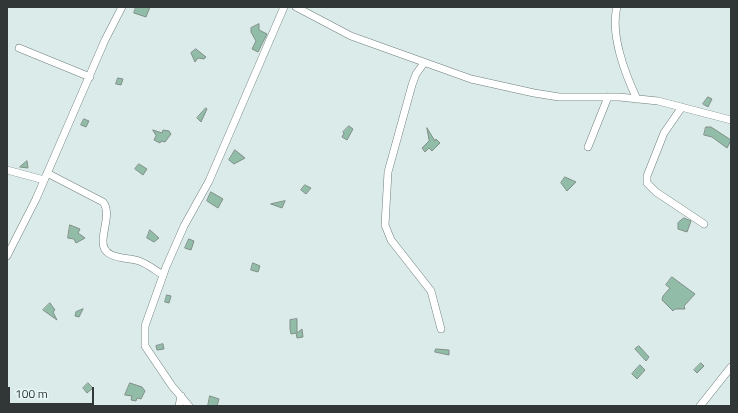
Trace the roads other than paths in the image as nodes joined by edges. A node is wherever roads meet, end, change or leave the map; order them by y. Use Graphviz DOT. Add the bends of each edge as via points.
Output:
graph roads {
  1 [pos="122,7"];
  2 [pos="284,7"];
  3 [pos="296,7"];
  4 [pos="617,7"];
  5 [pos="19,48"];
  6 [pos="424,63"];
  7 [pos="90,77"];
  8 [pos="608,97"];
  9 [pos="637,99"];
  10 [pos="682,107"];
  11 [pos="731,120"];
  12 [pos="588,147"];
  13 [pos="7,170"];
  14 [pos="45,176"];
  15 [pos="704,224"];
  16 [pos="7,256"];
  17 [pos="163,275"];
  18 [pos="440,329"];
  19 [pos="731,367"];
  20 [pos="181,396"];
  21 [pos="179,406"];
  22 [pos="189,406"];
  23 [pos="700,406"];
  1 -- 7 [label="street"];
  2 -- 17 [label="street" via="214,170 184,226"];
  3 -- 6 [label="street" via="351,36"];
  4 -- 9 [label="street" via="615,21 620,53"];
  5 -- 7 [label="street"];
  6 -- 8 [label="street" via="471,79 534,93 559,97"];
  6 -- 18 [label="street" via="412,85 388,172 385,225 391,240 431,291"];
  7 -- 14 [label="street"];
  8 -- 9 [label="street"];
  8 -- 12 [label="street"];
  9 -- 10 [label="street"];
  10 -- 11 [label="street"];
  10 -- 15 [label="street" via="664,133 646,176 647,183 656,192"];
  13 -- 14 [label="street"];
  14 -- 16 [label="street"];
  14 -- 17 [label="street" via="103,202 107,213 104,250 116,257 144,263"];
  17 -- 20 [label="street" via="145,326 145,346"];
  19 -- 23 [label="street"];
  20 -- 21 [label="street"];
  20 -- 22 [label="street"];
}
